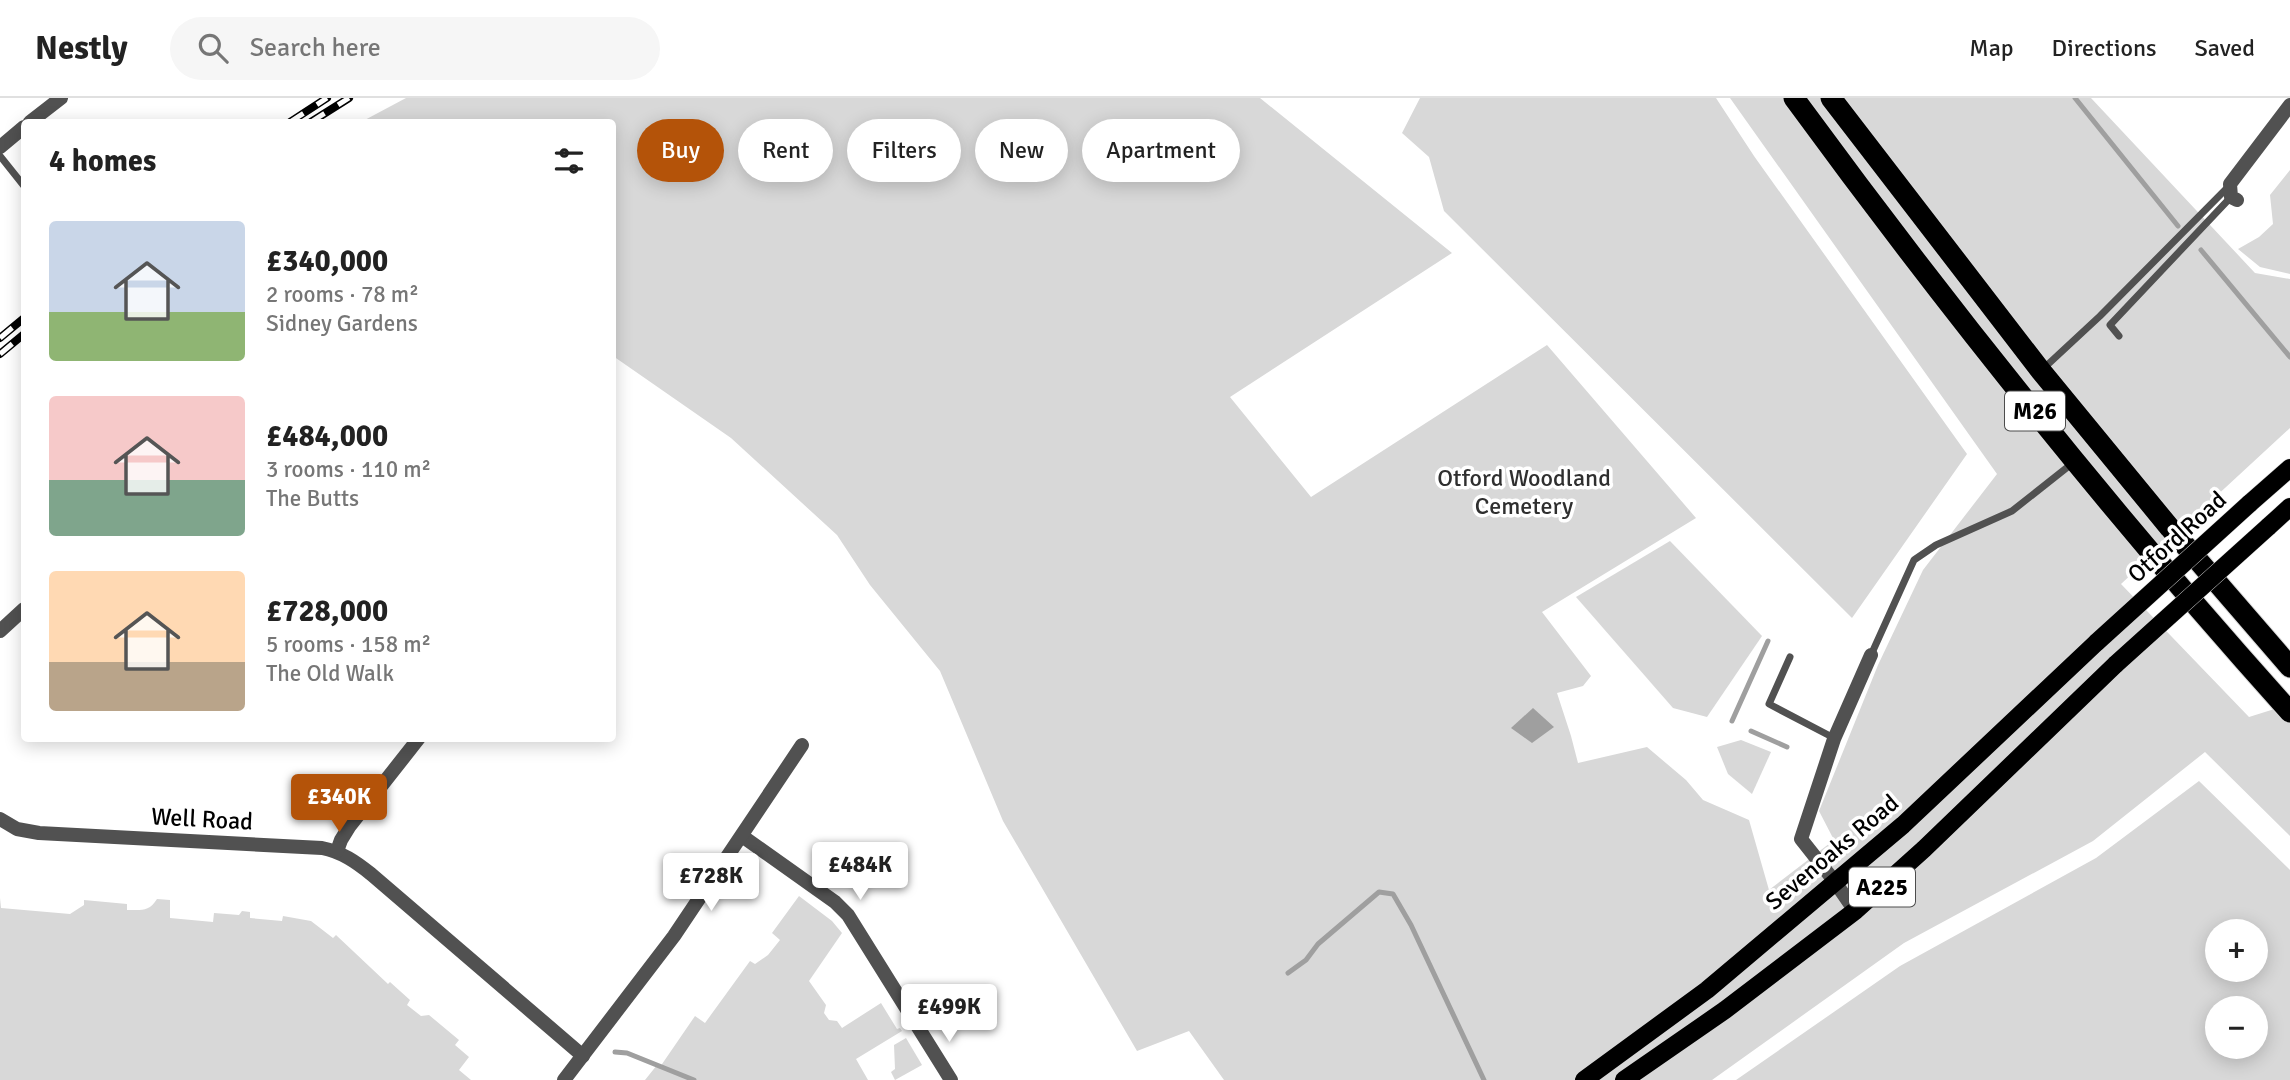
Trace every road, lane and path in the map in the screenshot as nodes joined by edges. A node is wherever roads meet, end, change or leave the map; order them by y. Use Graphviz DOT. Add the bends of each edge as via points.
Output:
graph roads {
  1 [pos="61,98"];
  2 [pos="1794,98"];
  3 [pos="1831,98"];
  4 [pos="2290,105"];
  5 [pos="34,119"];
  6 [pos="21,130"];
  7 [pos="0,147"];
  8 [pos="0,156"];
  9 [pos="21,182"];
  10 [pos="2233,194"];
  11 [pos="2119,335"];
  12 [pos="2041,371"];
  13 [pos="2075,461"];
  14 [pos="2290,468"];
  15 [pos="2290,507"];
  16 [pos="21,612"];
  17 [pos="0,631"];
  18 [pos="2096,642"];
  19 [pos="1871,655"];
  20 [pos="1790,657"];
  21 [pos="2290,667"];
  22 [pos="2290,712"];
  23 [pos="1834,739"];
  24 [pos="416,742"];
  25 [pos="802,745"];
  26 [pos="0,819"];
  27 [pos="742,836"];
  28 [pos="337,852"];
  29 [pos="1835,882"];
  30 [pos="1855,911"];
  31 [pos="583,1056"];
  32 [pos="564,1080"];
  33 [pos="951,1080"];
  34 [pos="1584,1080"];
  35 [pos="1624,1080"];
  1 -- 5 [label="street"];
  2 -- 13 [label="highway, M26"];
  3 -- 12 [label="highway, M26"];
  4 -- 10 [label="street"];
  6 -- 7 [label="street"];
  8 -- 9 [label="lane"];
  10 -- 11 [label="lane" via="2110,325"];
  10 -- 12 [label="lane"];
  12 -- 21 [label="highway, M26"];
  13 -- 19 [label="lane" via="2012,511 1936,545 1914,560"];
  13 -- 22 [label="highway, M26"];
  14 -- 18 [label="main road, Otford Road / A225, bridge"];
  15 -- 30 [label="main road, A225, bridge"];
  16 -- 17 [label="street"];
  18 -- 29 [label="main road, Sevenoaks Road / A225" via="1903,825"];
  19 -- 23 [label="street"];
  20 -- 23 [label="lane" via="1769,705"];
  23 -- 29 [label="street" via="1801,839"];
  24 -- 28 [label="street" via="345,833"];
  25 -- 27 [label="street"];
  26 -- 28 [label="street, Well Road" via="17,829 39,833"];
  27 -- 31 [label="street"];
  27 -- 33 [label="street" via="848,915"];
  28 -- 31 [label="street, Well Road" via="371,874"];
  29 -- 30 [label="street"];
  29 -- 34 [label="main road, Sevenoaks Road / A225" via="1707,990"];
  30 -- 35 [label="main road, A225"];
  31 -- 32 [label="street"];
}
